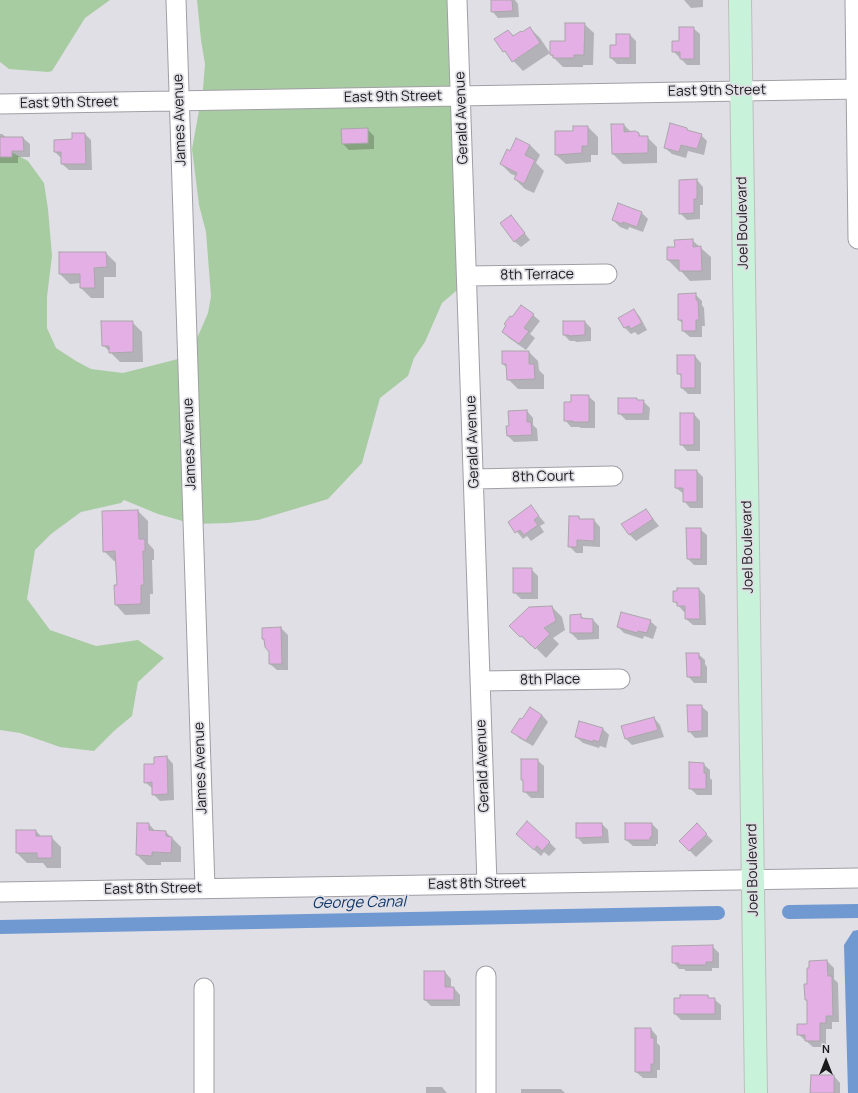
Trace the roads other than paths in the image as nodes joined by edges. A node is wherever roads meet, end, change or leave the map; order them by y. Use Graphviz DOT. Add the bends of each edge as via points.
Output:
graph roads {
  1 [pos="176,0"];
  2 [pos="458,0"];
  3 [pos="740,0"];
  4 [pos="855,0"];
  5 [pos="857,89"];
  6 [pos="741,90"];
  7 [pos="462,96"];
  8 [pos="179,101"];
  9 [pos="0,104"];
  10 [pos="858,240"];
  11 [pos="607,274"];
  12 [pos="467,276"];
  13 [pos="613,476"];
  14 [pos="474,478"];
  15 [pos="620,679"];
  16 [pos="481,681"];
  17 [pos="858,878"];
  18 [pos="753,879"];
  19 [pos="487,884"];
  20 [pos="205,888"];
  21 [pos="0,892"];
  22 [pos="486,976"];
  23 [pos="204,988"];
  24 [pos="204,1093"];
  25 [pos="486,1093"];
  26 [pos="756,1093"];
  1 -- 8 [label="street, James Avenue"];
  2 -- 7 [label="street, Gerald Avenue"];
  3 -- 6 [label="main road, Joel Boulevard"];
  4 -- 5 [label="street"];
  5 -- 6 [label="street, East 9th Street"];
  5 -- 10 [label="street"];
  6 -- 7 [label="street, East 9th Street"];
  6 -- 18 [label="main road, Joel Boulevard"];
  7 -- 8 [label="street, East 9th Street"];
  7 -- 12 [label="street, Gerald Avenue"];
  8 -- 9 [label="street, East 9th Street"];
  8 -- 20 [label="street, James Avenue"];
  11 -- 12 [label="street, 8th Terrace"];
  12 -- 14 [label="street, Gerald Avenue"];
  13 -- 14 [label="street, 8th Court"];
  14 -- 16 [label="street, Gerald Avenue"];
  15 -- 16 [label="street, 8th Place"];
  16 -- 19 [label="street, Gerald Avenue"];
  17 -- 18 [label="street, East 8th Street"];
  18 -- 19 [label="street, East 8th Street"];
  18 -- 26 [label="main road, Joel Boulevard"];
  19 -- 20 [label="street, East 8th Street"];
  20 -- 21 [label="street, East 8th Street"];
  22 -- 25 [label="street"];
  23 -- 24 [label="street"];
}
